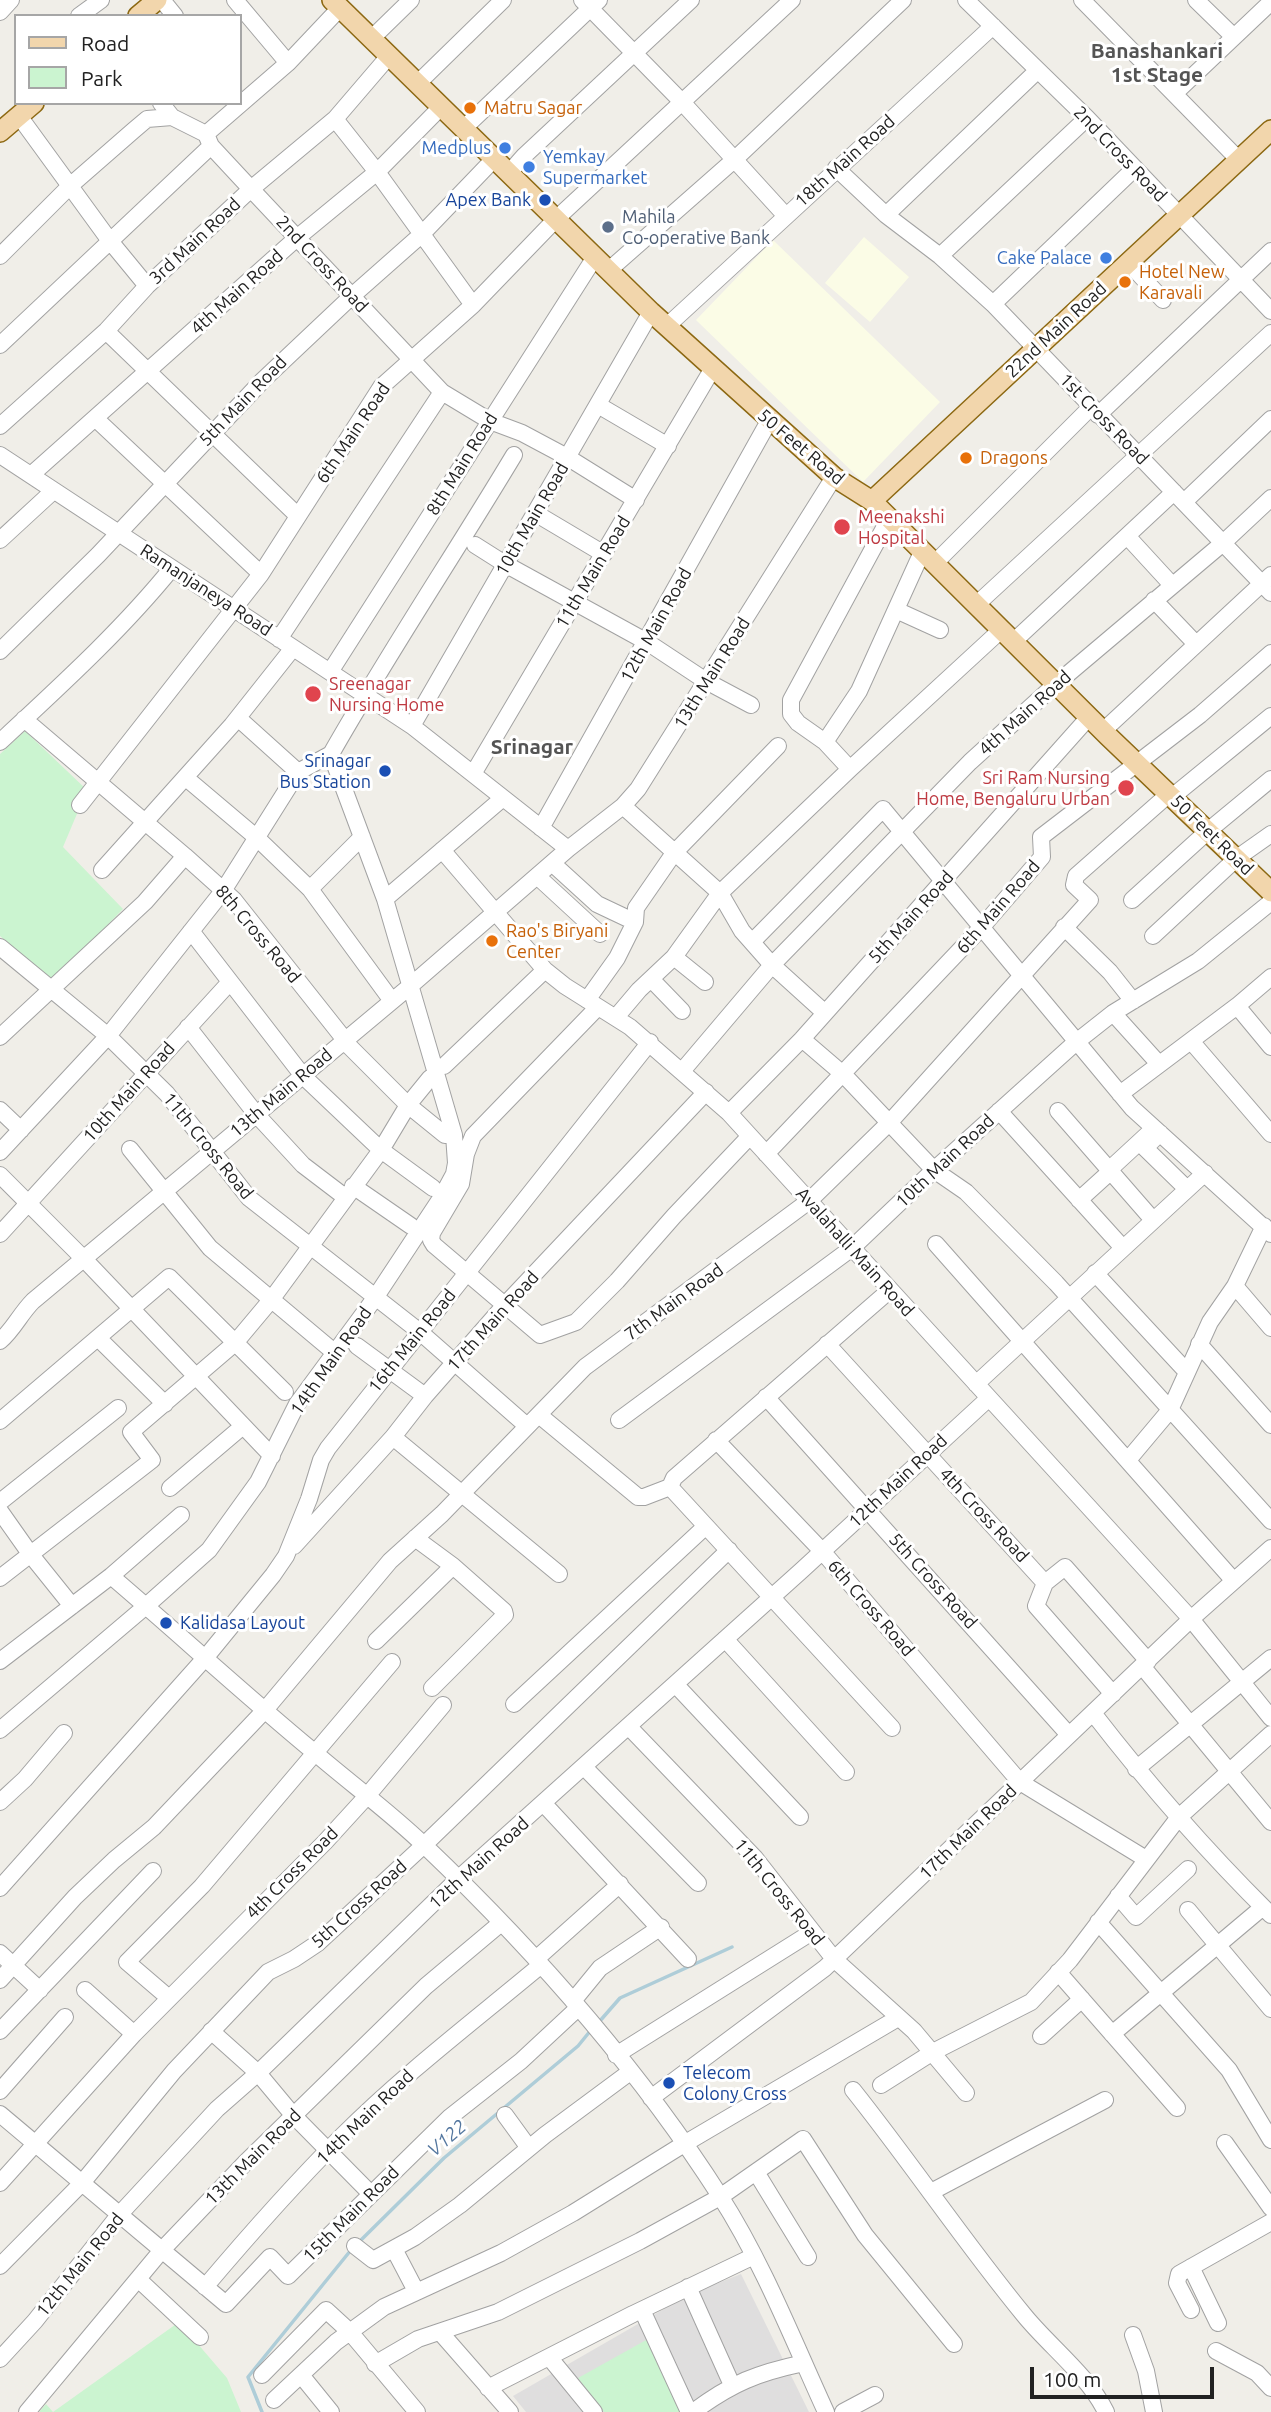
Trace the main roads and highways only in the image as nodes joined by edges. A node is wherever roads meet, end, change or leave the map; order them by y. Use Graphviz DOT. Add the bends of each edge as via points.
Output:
graph roads {
  1 [pos="160,0"];
  2 [pos="336,4"];
  3 [pos="141,14"];
  4 [pos="32,105"];
  5 [pos="1271,130"];
  6 [pos="0,132"];
  7 [pos="872,502"];
  8 [pos="1268,884"];
  1 -- 3 [label="main road"];
  2 -- 7 [label="main road, 50 Feet Road" via="651,312 834,477"];
  4 -- 6 [label="main road"];
  5 -- 7 [label="main road, 22nd Main Road"];
  7 -- 8 [label="main road, 50 Feet Road" via="1096,724"];
}
